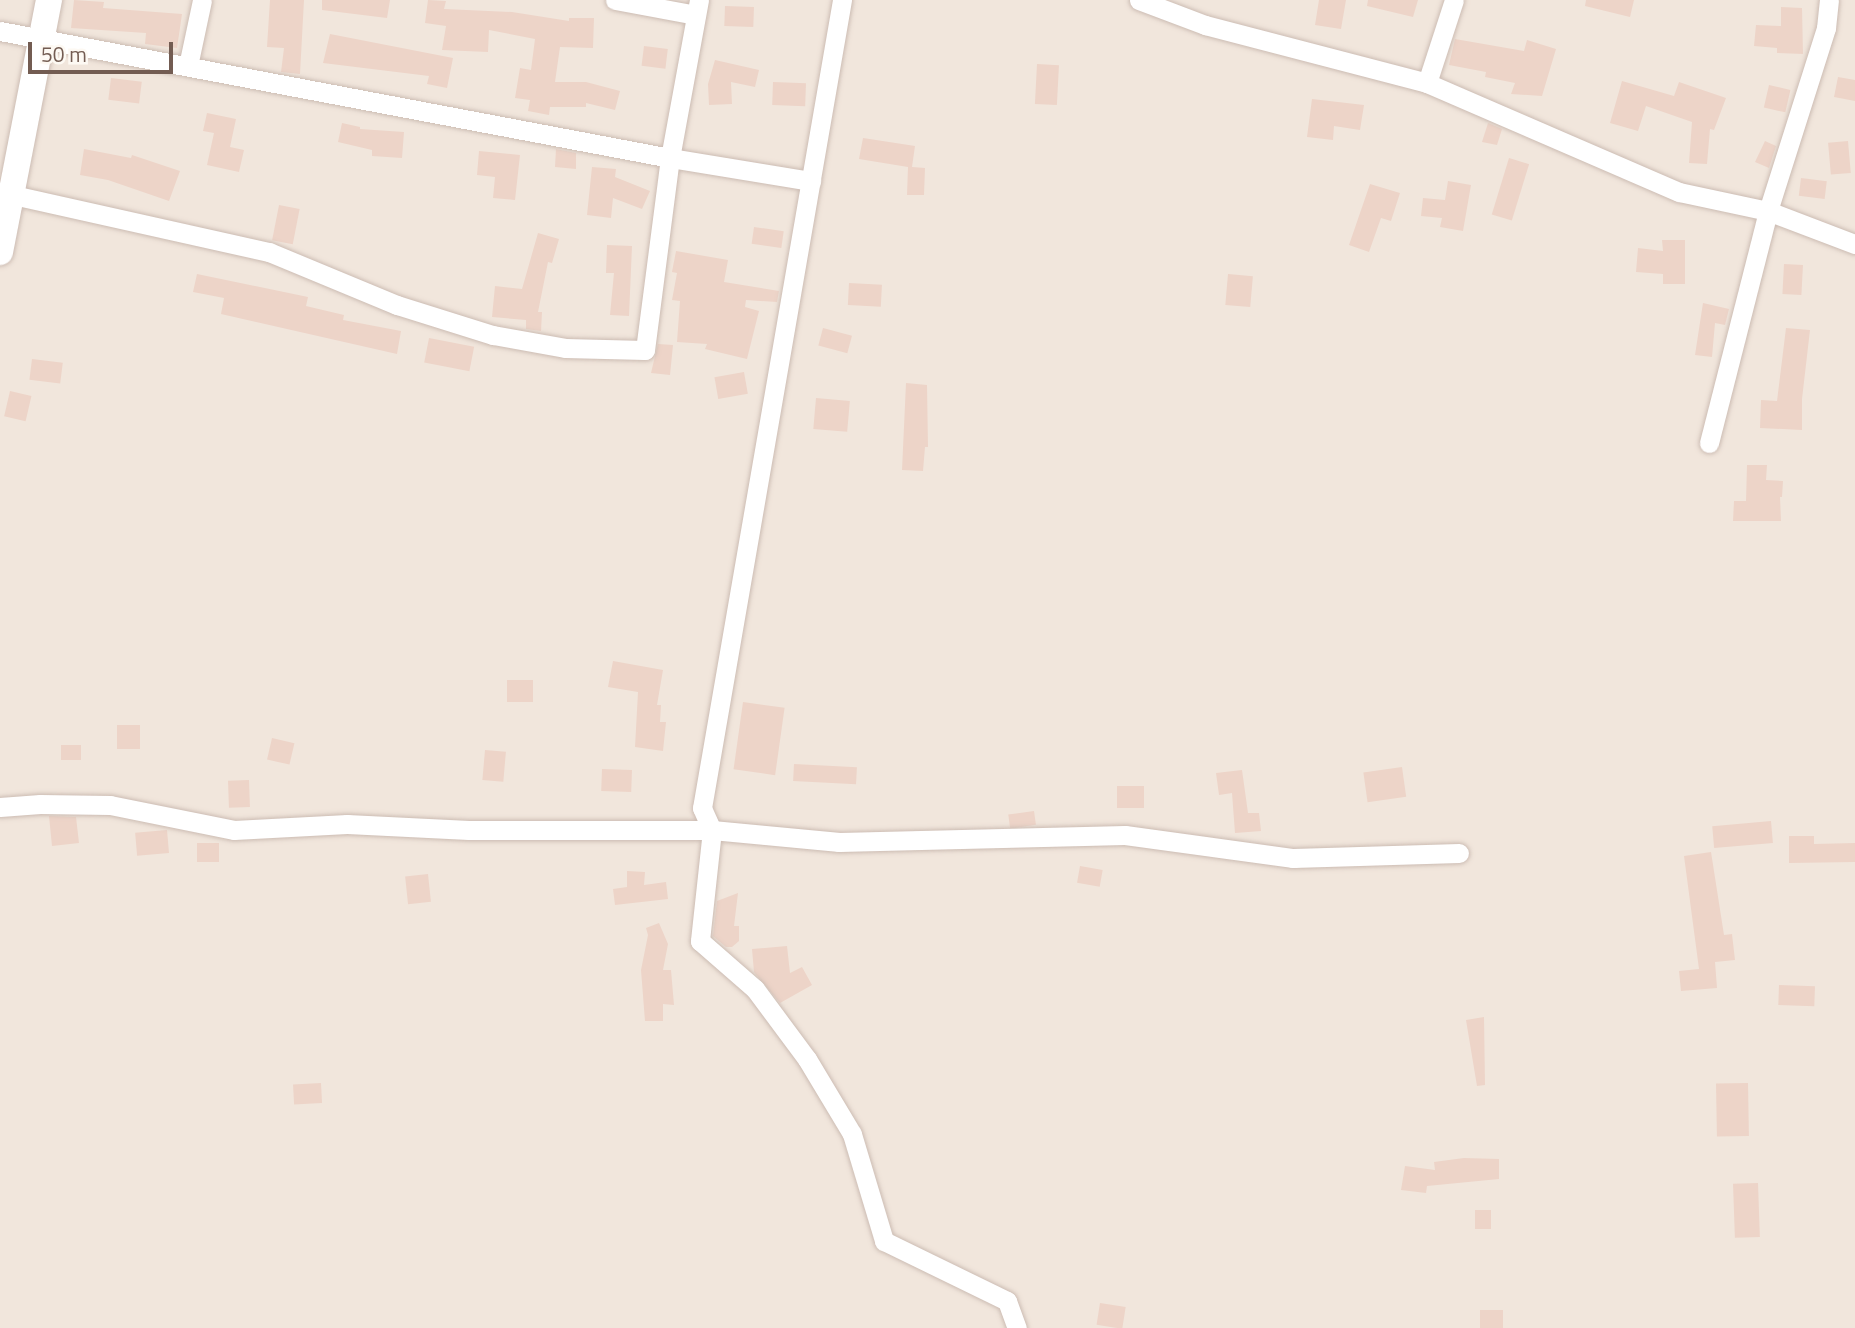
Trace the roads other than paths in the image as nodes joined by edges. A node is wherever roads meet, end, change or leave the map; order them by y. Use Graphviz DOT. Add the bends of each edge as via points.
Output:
graph roads {
  1 [pos="49,0"];
  2 [pos="202,0"];
  3 [pos="615,0"];
  4 [pos="842,0"];
  5 [pos="1139,0"];
  6 [pos="1454,0"];
  7 [pos="1829,0"];
  8 [pos="697,7"];
  9 [pos="0,31"];
  10 [pos="42,38"];
  11 [pos="188,66"];
  12 [pos="1427,83"];
  13 [pos="670,158"];
  14 [pos="811,181"];
  15 [pos="6,194"];
  16 [pos="1768,211"];
  17 [pos="1855,244"];
  18 [pos="0,252"];
  19 [pos="1709,443"];
  20 [pos="0,807"];
  21 [pos="712,830"];
  22 [pos="1460,853"];
  23 [pos="1017,1328"];
  1 -- 10 [label="street"];
  2 -- 11 [label="street"];
  3 -- 8 [label="street"];
  4 -- 14 [label="street"];
  5 -- 12 [label="street" via="1205,25"];
  6 -- 12 [label="street"];
  7 -- 16 [label="street" via="1826,28"];
  8 -- 13 [label="street"];
  9 -- 10 [label="street"];
  10 -- 11 [label="street"];
  10 -- 15 [label="street"];
  11 -- 13 [label="street"];
  12 -- 16 [label="street" via="1679,192"];
  13 -- 14 [label="street"];
  13 -- 15 [label="street" via="645,350 565,348 493,335 397,305 269,252"];
  14 -- 21 [label="street" via="702,808"];
  15 -- 18 [label="street"];
  16 -- 17 [label="street"];
  16 -- 19 [label="street"];
  20 -- 21 [label="street" via="110,805 234,830 347,824 469,830"];
  21 -- 22 [label="street" via="838,842 1125,835 1293,858"];
  21 -- 23 [label="street" via="700,941 755,989 807,1059 852,1134 884,1241 1007,1301"];
}
